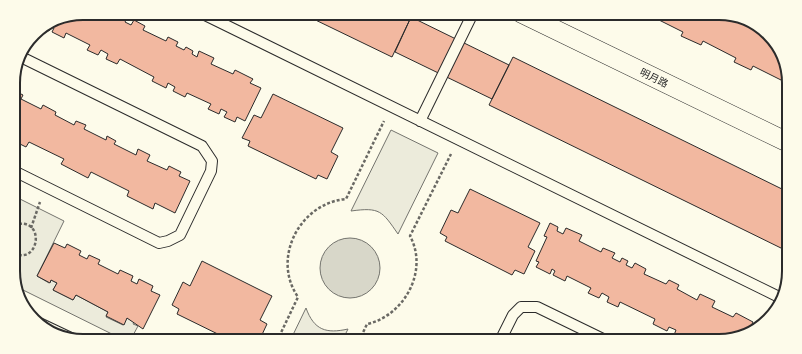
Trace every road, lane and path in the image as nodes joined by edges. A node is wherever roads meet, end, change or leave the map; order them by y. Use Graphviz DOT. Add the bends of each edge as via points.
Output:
graph roads {
  1 [pos="215,20"];
  2 [pos="470,20"];
  3 [pos="535,20"];
  4 [pos="25,59"];
  5 [pos="391,106"];
  6 [pos="420,121"];
  7 [pos="458,139"];
  8 [pos="782,140"];
  9 [pos="20,174"];
  10 [pos="45,186"];
  11 [pos="20,223"];
  12 [pos="31,228"];
  13 [pos="20,254"];
  14 [pos="777,296"];
  15 [pos="280,334"];
  16 [pos="363,334"];
  17 [pos="504,334"];
  18 [pos="592,334"];
  1 -- 5 [label="lane"];
  2 -- 6 [label="lane"];
  3 -- 8 [label="street, 明月路"];
  4 -- 10 [label="lane" via="202,146 212,161 211,172 180,235 168,241 159,242"];
  5 -- 6 [label="lane"];
  5 -- 15 [label="path" via="346,198 315,210 296,231 290,245 288,268 290,280 298,297"];
  6 -- 7 [label="lane"];
  7 -- 14 [label="lane"];
  7 -- 16 [label="path" via="410,236 416,254 413,283 397,308 386,317 368,324"];
  9 -- 10 [label="lane"];
  10 -- 12 [label="path"];
  11 -- 12 [label="path"];
  12 -- 13 [label="path" via="37,238 35,246 31,252"];
  17 -- 18 [label="lane" via="513,315 521,306 537,306"];
}
